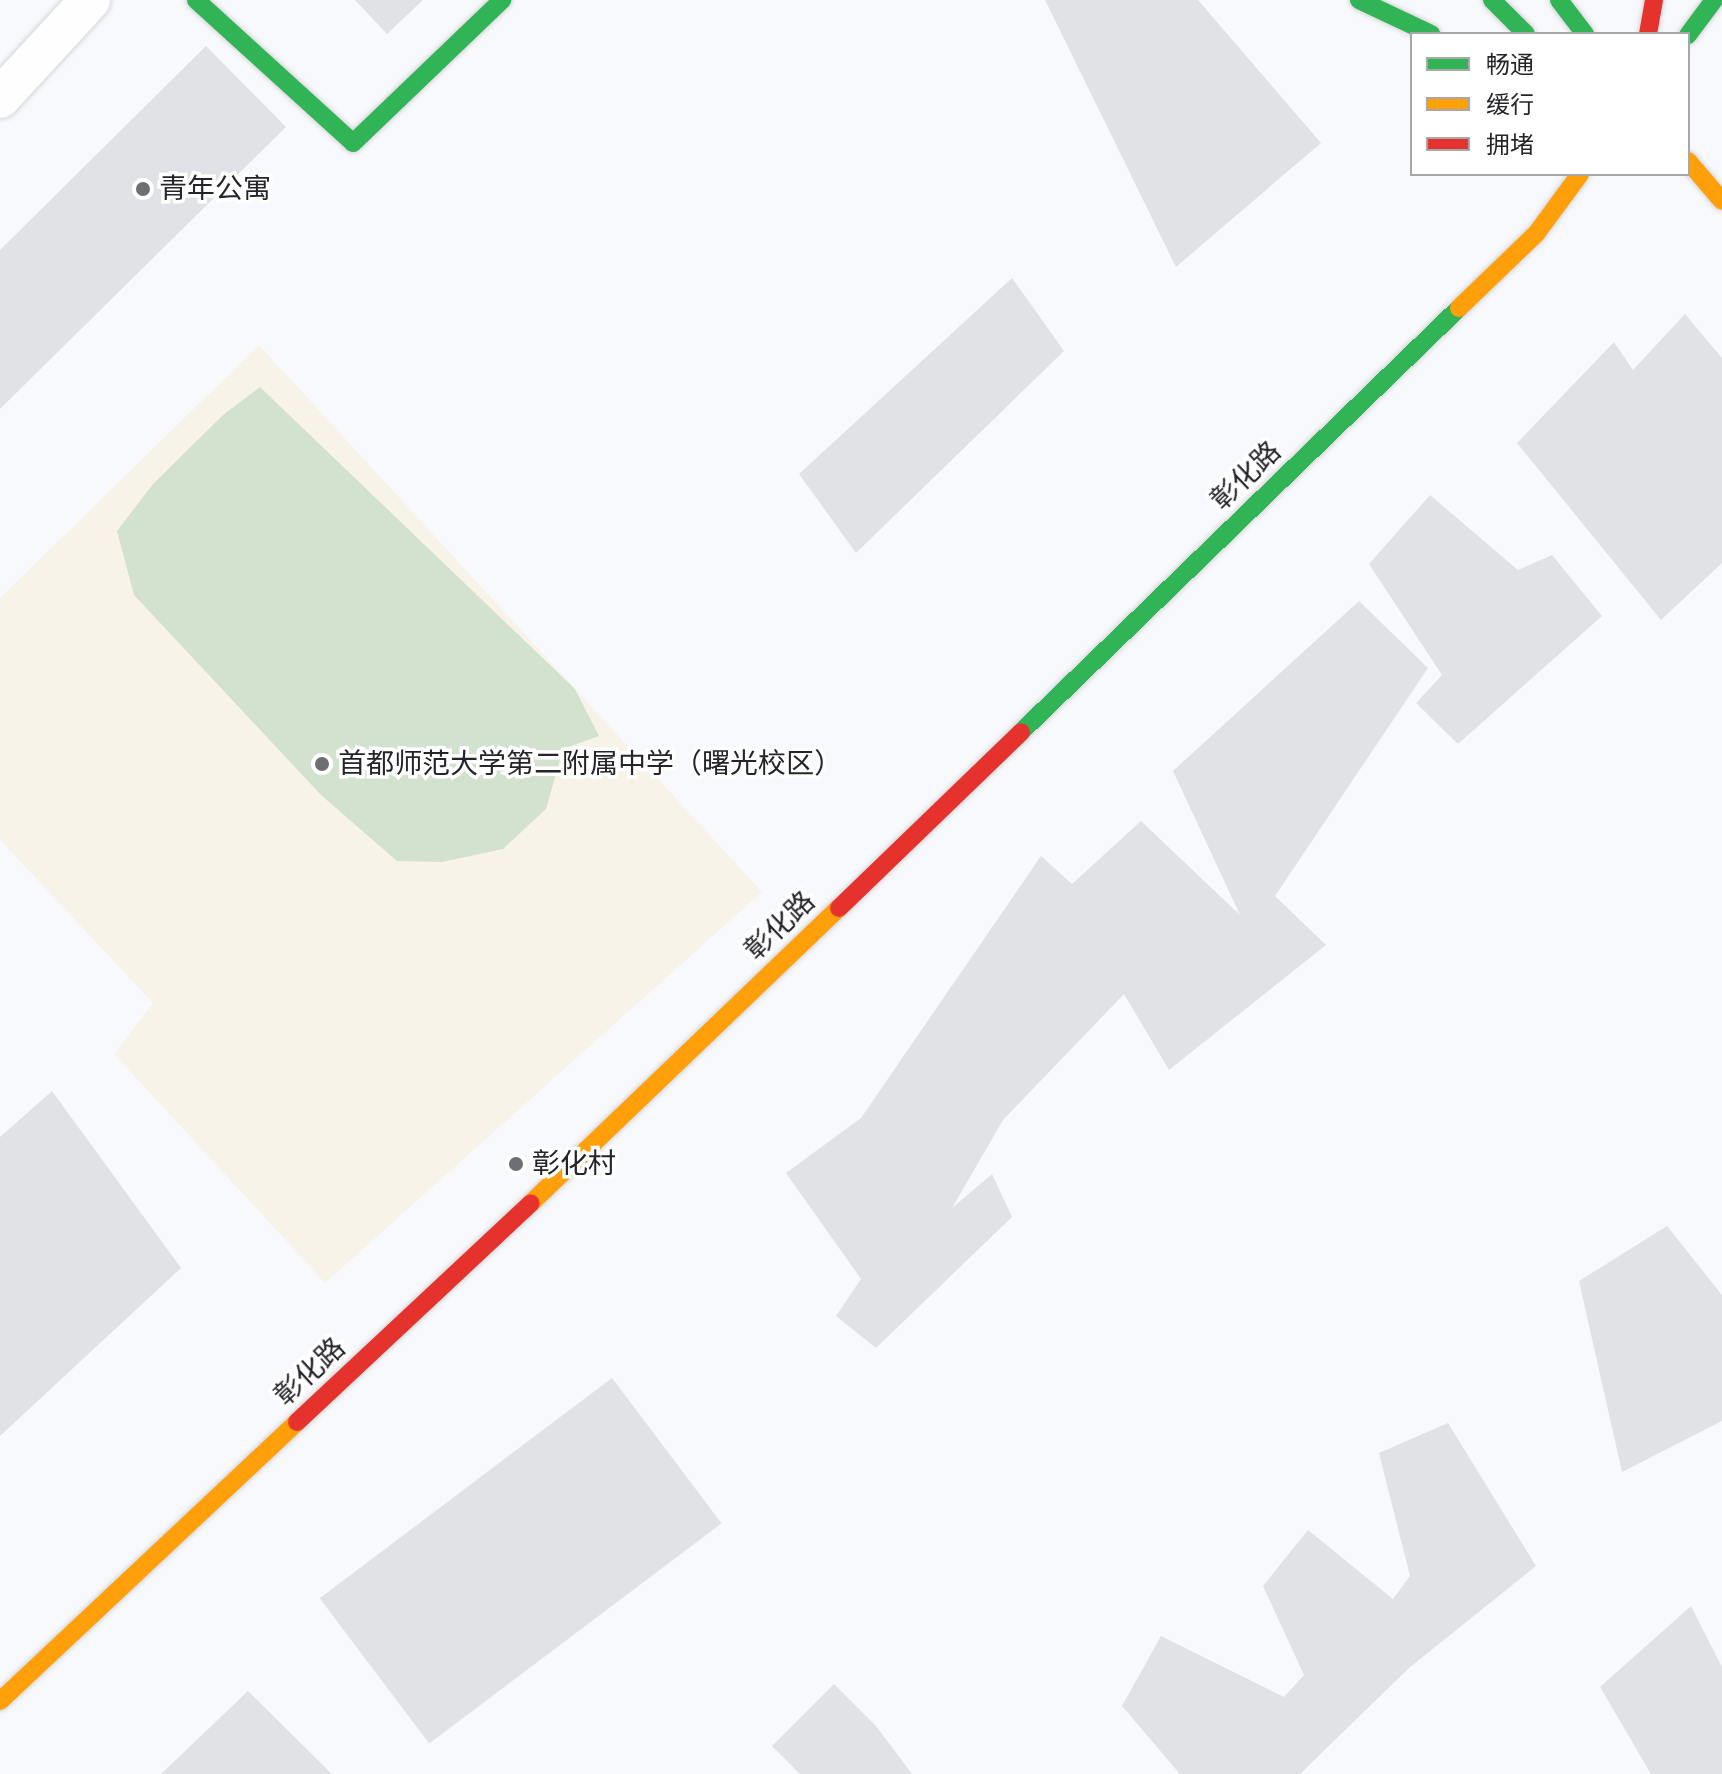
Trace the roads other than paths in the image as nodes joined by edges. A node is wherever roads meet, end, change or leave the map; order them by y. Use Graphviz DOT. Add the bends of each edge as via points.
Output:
graph roads {
  1 [pos="90,0"];
  2 [pos="196,0"];
  3 [pos="502,0"];
  4 [pos="1359,0"];
  5 [pos="1492,0"];
  6 [pos="1559,0"];
  7 [pos="1654,0"];
  8 [pos="1714,0"];
  9 [pos="1427,32"];
  10 [pos="1524,32"];
  11 [pos="1583,32"];
  12 [pos="1648,32"];
  13 [pos="1690,32"];
  14 [pos="0,98"];
  15 [pos="1690,163"];
  16 [pos="1579,176"];
  17 [pos="1722,201"];
  18 [pos="0,1701"];
  1 -- 14 [label="street"];
  2 -- 3 [label="street" via="353,143"];
  4 -- 9 [label="street"];
  5 -- 10 [label="street"];
  6 -- 11 [label="street"];
  7 -- 12 [label="street"];
  8 -- 13 [label="street"];
  15 -- 17 [label="street"];
  16 -- 18 [label="street, 彰化路" via="1536,234 712,1031"];
}
